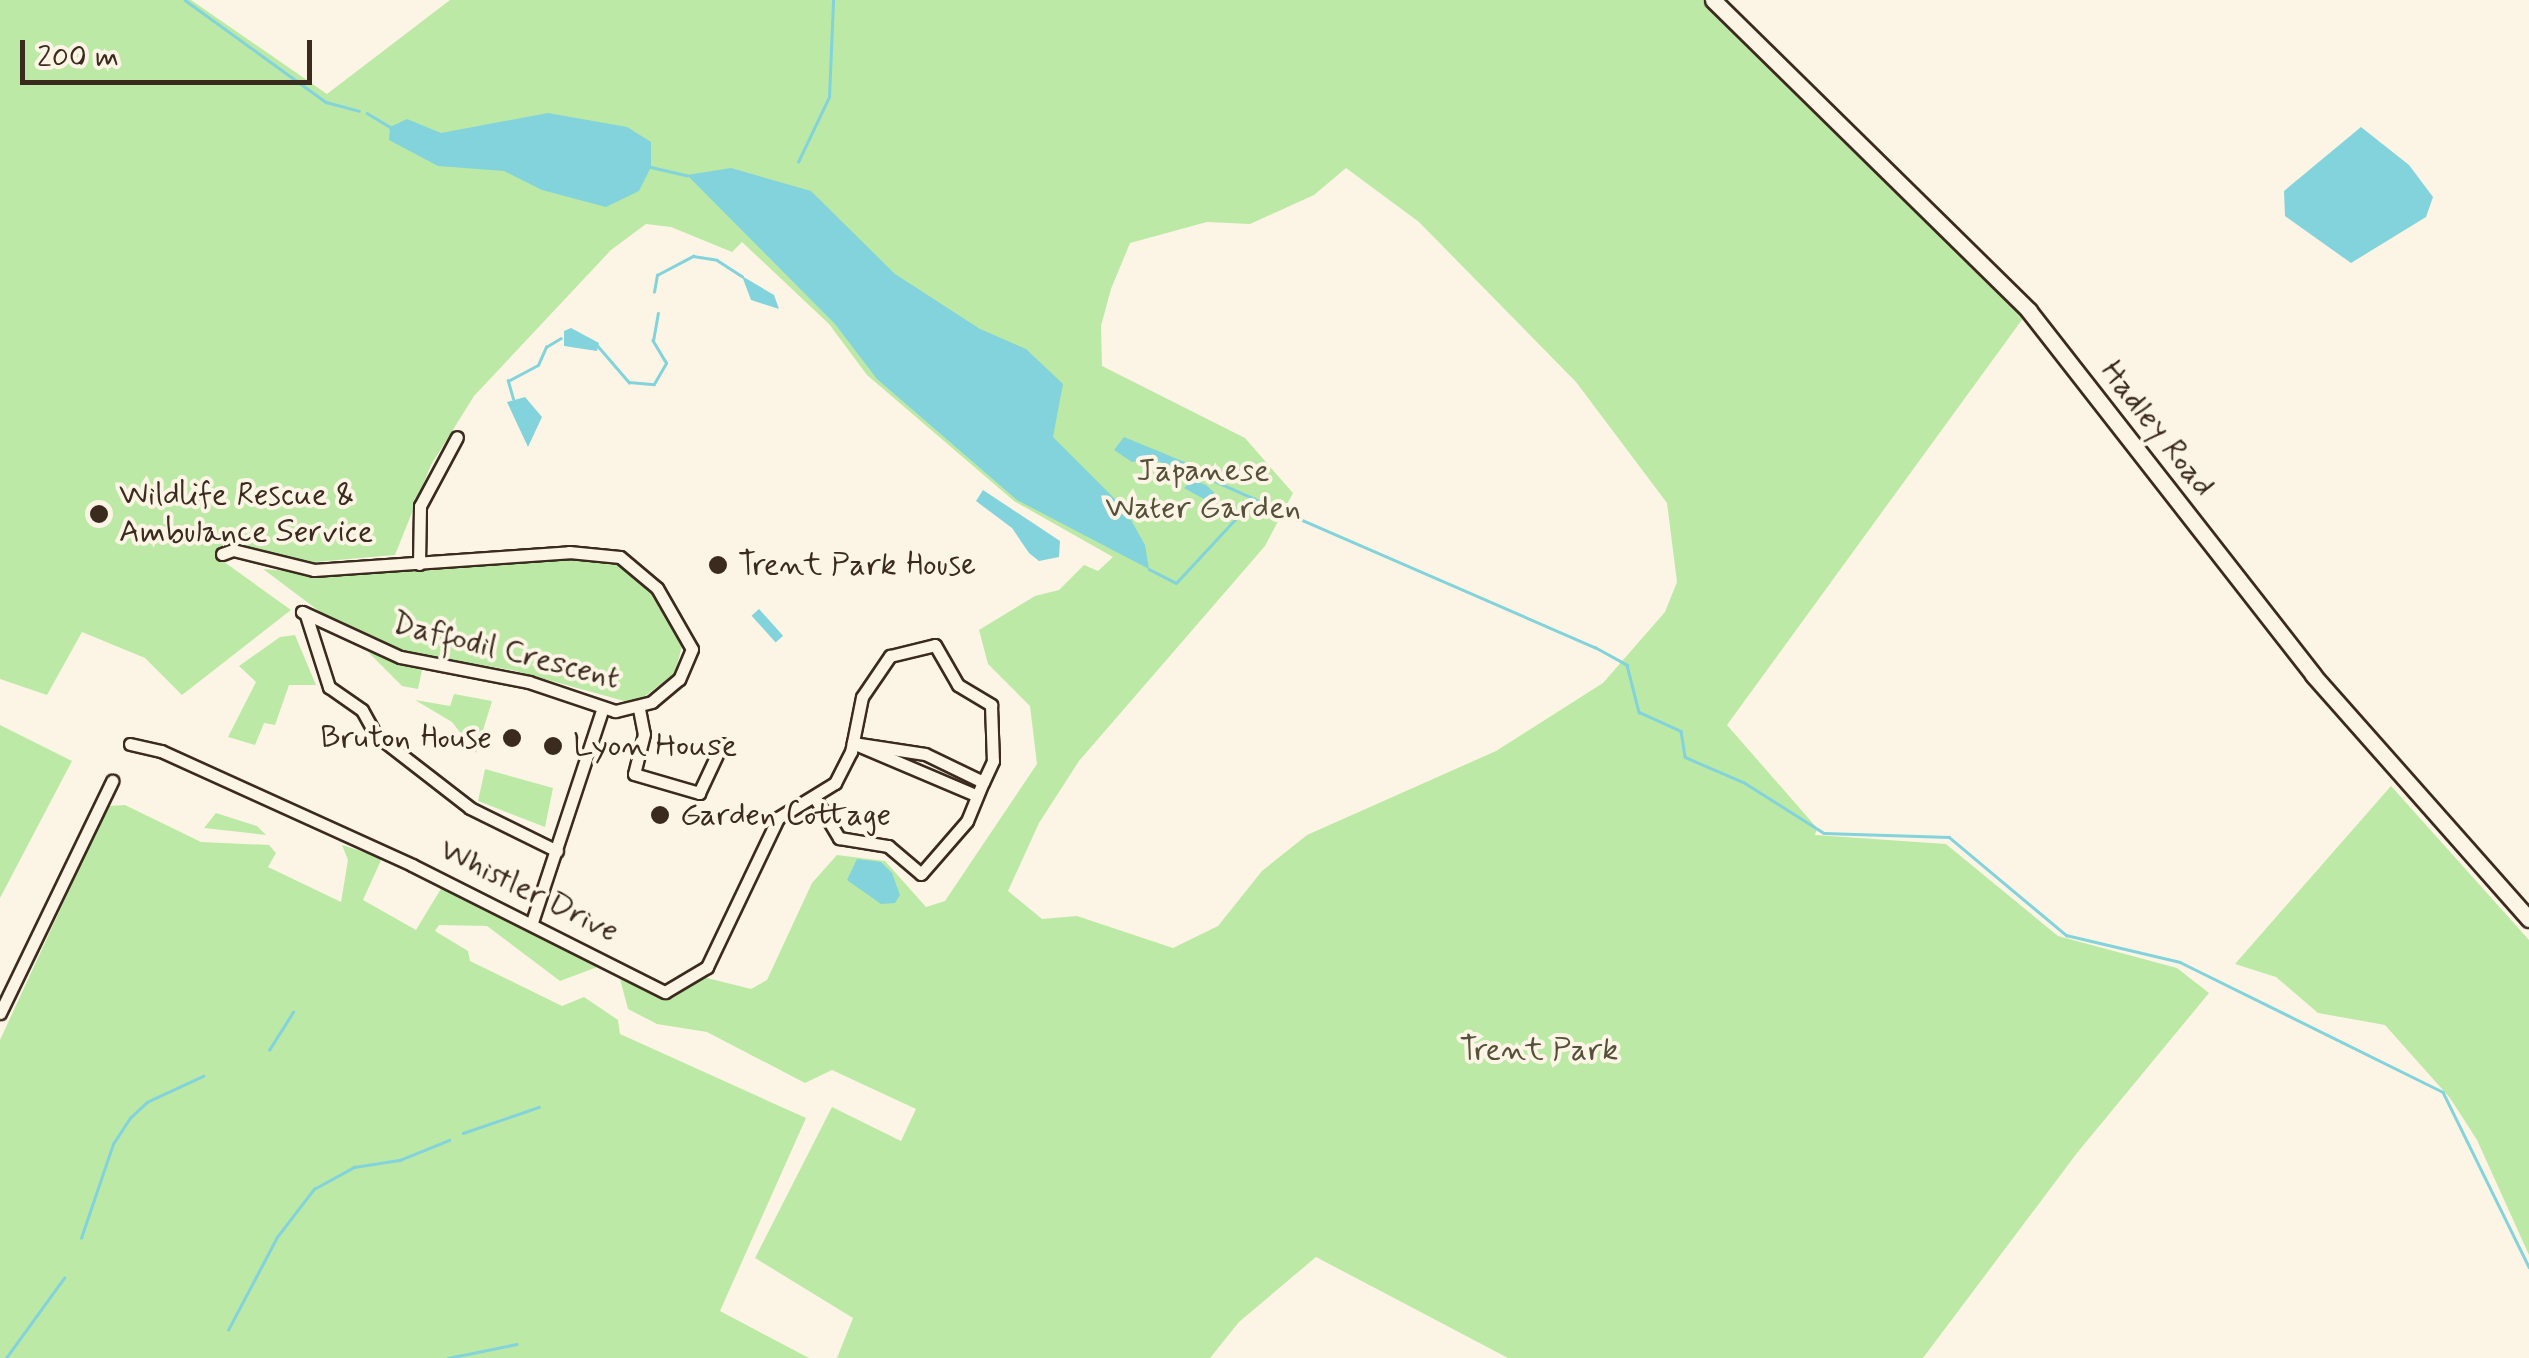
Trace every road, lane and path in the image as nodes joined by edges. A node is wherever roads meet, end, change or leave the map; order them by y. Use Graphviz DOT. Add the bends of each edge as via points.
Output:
graph roads {
  1 [pos="1713,0"];
  2 [pos="457,437"];
  3 [pos="222,554"];
  4 [pos="419,564"];
  5 [pos="603,707"];
  6 [pos="639,710"];
  7 [pos="853,743"];
  8 [pos="130,744"];
  9 [pos="722,744"];
  10 [pos="112,781"];
  11 [pos="982,782"];
  12 [pos="973,794"];
  13 [pos="815,798"];
  14 [pos="558,851"];
  15 [pos="2529,919"];
  16 [pos="532,922"];
  17 [pos="0,1013"];
  1 -- 15 [label="street, Hadley Road" via="2029,311 2314,675"];
  2 -- 4 [label="street" via="420,506"];
  3 -- 4 [label="street, Daffodil Crescent" via="233,550 314,570"];
  4 -- 6 [label="street, Daffodil Crescent" via="569,552 620,557 657,588 692,643 678,679"];
  5 -- 6 [label="street, Daffodil Crescent"];
  5 -- 14 [label="street"];
  5 -- 14 [label="street, Daffodil Crescent" via="514,678 400,657 304,614 330,687 362,710 376,735 470,808"];
  6 -- 9 [label="street" via="644,734 634,774 699,793"];
  7 -- 11 [label="street" via="925,754"];
  7 -- 11 [label="street" via="862,697 884,662 936,645 958,685 992,709 994,761"];
  7 -- 12 [label="street"];
  7 -- 13 [label="street" via="836,784"];
  8 -- 16 [label="street, Whistler Drive" via="161,751"];
  10 -- 17 [label="street"];
  11 -- 12 [label="street"];
  12 -- 13 [label="street" via="968,820 922,874 888,846 839,838"];
  13 -- 16 [label="street, Whistler Drive" via="778,818 707,966 665,992"];
  14 -- 16 [label="street"];
}
